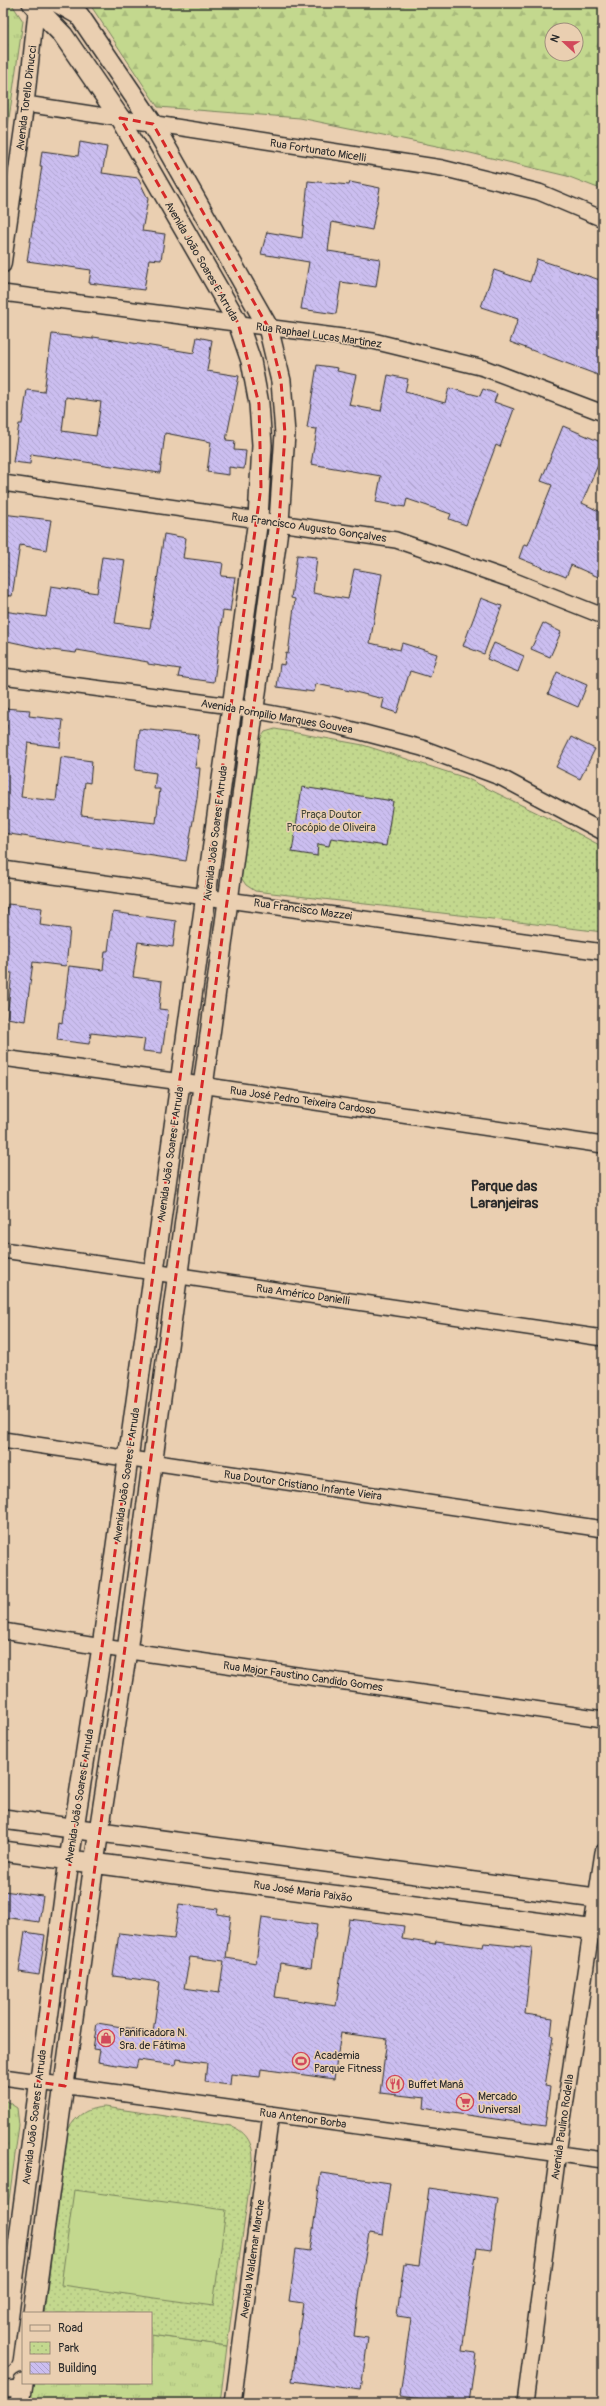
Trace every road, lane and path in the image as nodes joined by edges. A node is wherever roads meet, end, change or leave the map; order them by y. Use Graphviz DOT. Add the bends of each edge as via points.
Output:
graph roads {
  1 [pos="58,3"];
  2 [pos="35,5"];
  3 [pos="26,104"];
  4 [pos="120,118"];
  5 [pos="154,124"];
  6 [pos="603,219"];
  7 [pos="3,265"];
  8 [pos="3,293"];
  9 [pos="238,323"];
  10 [pos="268,327"];
  11 [pos="603,413"];
  12 [pos="3,483"];
  13 [pos="258,519"];
  14 [pos="279,522"];
  15 [pos="603,616"];
  16 [pos="3,676"];
  17 [pos="231,706"];
  18 [pos="253,710"];
  19 [pos="603,832"];
  20 [pos="3,868"];
  21 [pos="206,897"];
  22 [pos="227,899"];
  23 [pos="603,952"];
  24 [pos="3,1058"];
  25 [pos="181,1082"];
  26 [pos="203,1085"];
  27 [pos="603,1145"];
  28 [pos="3,1250"];
  29 [pos="153,1273"];
  30 [pos="177,1276"];
  31 [pos="603,1338"];
  32 [pos="3,1440"];
  33 [pos="128,1460"];
  34 [pos="152,1462"];
  35 [pos="603,1529"];
  36 [pos="3,1631"];
  37 [pos="102,1647"];
  38 [pos="127,1650"];
  39 [pos="603,1719"];
  40 [pos="3,1820"];
  41 [pos="74,1829"];
  42 [pos="99,1833"];
  43 [pos="3,1851"];
  44 [pos="603,1852"];
  45 [pos="69,1860"];
  46 [pos="94,1863"];
  47 [pos="600,1899"];
  48 [pos="598,1930"];
  49 [pos="3,2077"];
  50 [pos="38,2082"];
  51 [pos="65,2086"];
  52 [pos="271,2114"];
  53 [pos="558,2153"];
  54 [pos="603,2160"];
  55 [pos="33,2312"];
  56 [pos="3,2358"];
  57 [pos="3,2388"];
  58 [pos="22,2391"];
  59 [pos="233,2403"];
  60 [pos="525,2403"];
  1 -- 5 [label="street, Avenida João Soares E Arruda" via="78,15"];
  2 -- 3 [label="street, Avenida Torello Dinucci"];
  2 -- 4 [label="street, Avenida João Soares E Arruda" via="63,35"];
  3 -- 4 [label="street, Rua Fortunato Micelli"];
  3 -- 7 [label="street, Avenida Torello Dinucci"];
  4 -- 5 [label="street, Rua Fortunato Micelli"];
  4 -- 9 [label="street, Avenida João Soares E Arruda"];
  5 -- 6 [label="street, Rua Fortunato Micelli" via="442,168 539,192"];
  5 -- 10 [label="street, Avenida João Soares E Arruda"];
  8 -- 9 [label="street, Rua Raphael Lucas Martinez"];
  9 -- 10 [label="street, Rua Raphael Lucas Martinez"];
  9 -- 13 [label="street, Avenida João Soares E Arruda" via="251,361 259,404 262,444"];
  10 -- 11 [label="street, Rua Raphael Lucas Martinez" via="373,342 484,368"];
  10 -- 14 [label="street, Avenida João Soares E Arruda" via="281,381 286,434"];
  12 -- 13 [label="street, Rua Francisco Augusto Gonçalves"];
  13 -- 14 [label="street, Rua Francisco Augusto Gonçalves"];
  13 -- 17 [label="street, Avenida João Soares E Arruda"];
  14 -- 15 [label="street, Rua Francisco Augusto Gonçalves" via="396,540 512,580"];
  14 -- 18 [label="street, Avenida João Soares E Arruda"];
  16 -- 17 [label="street, Avenida Pompilio Marques Gouvea"];
  17 -- 18 [label="street, Avenida Pompilio Marques Gouvea"];
  17 -- 21 [label="street, Avenida João Soares E Arruda"];
  18 -- 19 [label="street, Avenida Pompilio Marques Gouvea" via="334,725 422,748 502,778"];
  18 -- 22 [label="street, Avenida João Soares E Arruda"];
  20 -- 21 [label="street, Rua Francisco Mazzei"];
  21 -- 22 [label="street, Rua Francisco Mazzei"];
  21 -- 25 [label="street, Avenida João Soares E Arruda"];
  22 -- 23 [label="street, Rua Francisco Mazzei"];
  22 -- 26 [label="street, Avenida João Soares E Arruda"];
  24 -- 25 [label="street, Rua José Pedro Teixeira Cardoso"];
  25 -- 26 [label="street, Rua José Pedro Teixeira Cardoso"];
  25 -- 29 [label="street, Avenida João Soares E Arruda"];
  26 -- 27 [label="street, Rua José Pedro Teixeira Cardoso"];
  26 -- 30 [label="street, Avenida João Soares E Arruda"];
  28 -- 29 [label="street, Rua Américo Danielli"];
  29 -- 30 [label="street, Rua Américo Danielli"];
  29 -- 33 [label="street, Avenida João Soares E Arruda"];
  30 -- 31 [label="street, Rua Américo Danielli"];
  30 -- 34 [label="street, Avenida João Soares E Arruda"];
  32 -- 33 [label="street, Rua Doutor Cristiano Infante Vieira"];
  33 -- 34 [label="street, Rua Doutor Cristiano Infante Vieira"];
  33 -- 37 [label="street, Avenida João Soares E Arruda"];
  34 -- 35 [label="street, Rua Doutor Cristiano Infante Vieira"];
  34 -- 38 [label="street, Avenida João Soares E Arruda"];
  36 -- 37 [label="street, Rua Major Faustino Candido Gomes"];
  37 -- 38 [label="street, Rua Major Faustino Candido Gomes"];
  37 -- 41 [label="street, Avenida João Soares E Arruda"];
  38 -- 39 [label="street, Rua Major Faustino Candido Gomes"];
  38 -- 42 [label="street, Avenida João Soares E Arruda"];
  40 -- 41 [label="street"];
  41 -- 42 [label="street"];
  41 -- 45 [label="street, Avenida João Soares E Arruda"];
  42 -- 46 [label="street, Avenida João Soares E Arruda"];
  42 -- 47 [label="street"];
  43 -- 45 [label="street, Rua José Maria Paixão"];
  44 -- 47 [label="street, Avenida Paulino Rodella"];
  45 -- 46 [label="street, Rua José Maria Paixão"];
  45 -- 50 [label="street, Avenida João Soares E Arruda"];
  46 -- 48 [label="street, Rua José Maria Paixão"];
  46 -- 51 [label="street, Avenida João Soares E Arruda"];
  47 -- 48 [label="street, Avenida Paulino Rodella"];
  48 -- 53 [label="street, Avenida Paulino Rodella"];
  49 -- 50 [label="street, Rua Antenor Borba"];
  50 -- 51 [label="street, Rua Antenor Borba"];
  50 -- 56 [label="street, Avenida João Soares E Arruda"];
  51 -- 52 [label="street, Rua Antenor Borba"];
  51 -- 55 [label="street, Avenida João Soares E Arruda"];
  52 -- 53 [label="street, Rua Antenor Borba"];
  52 -- 59 [label="street, Avenida Waldemar Marche"];
  53 -- 54 [label="street, Rua Antenor Borba"];
  53 -- 60 [label="street, Avenida Paulino Rodella"];
  57 -- 58 [label="street"];
}
